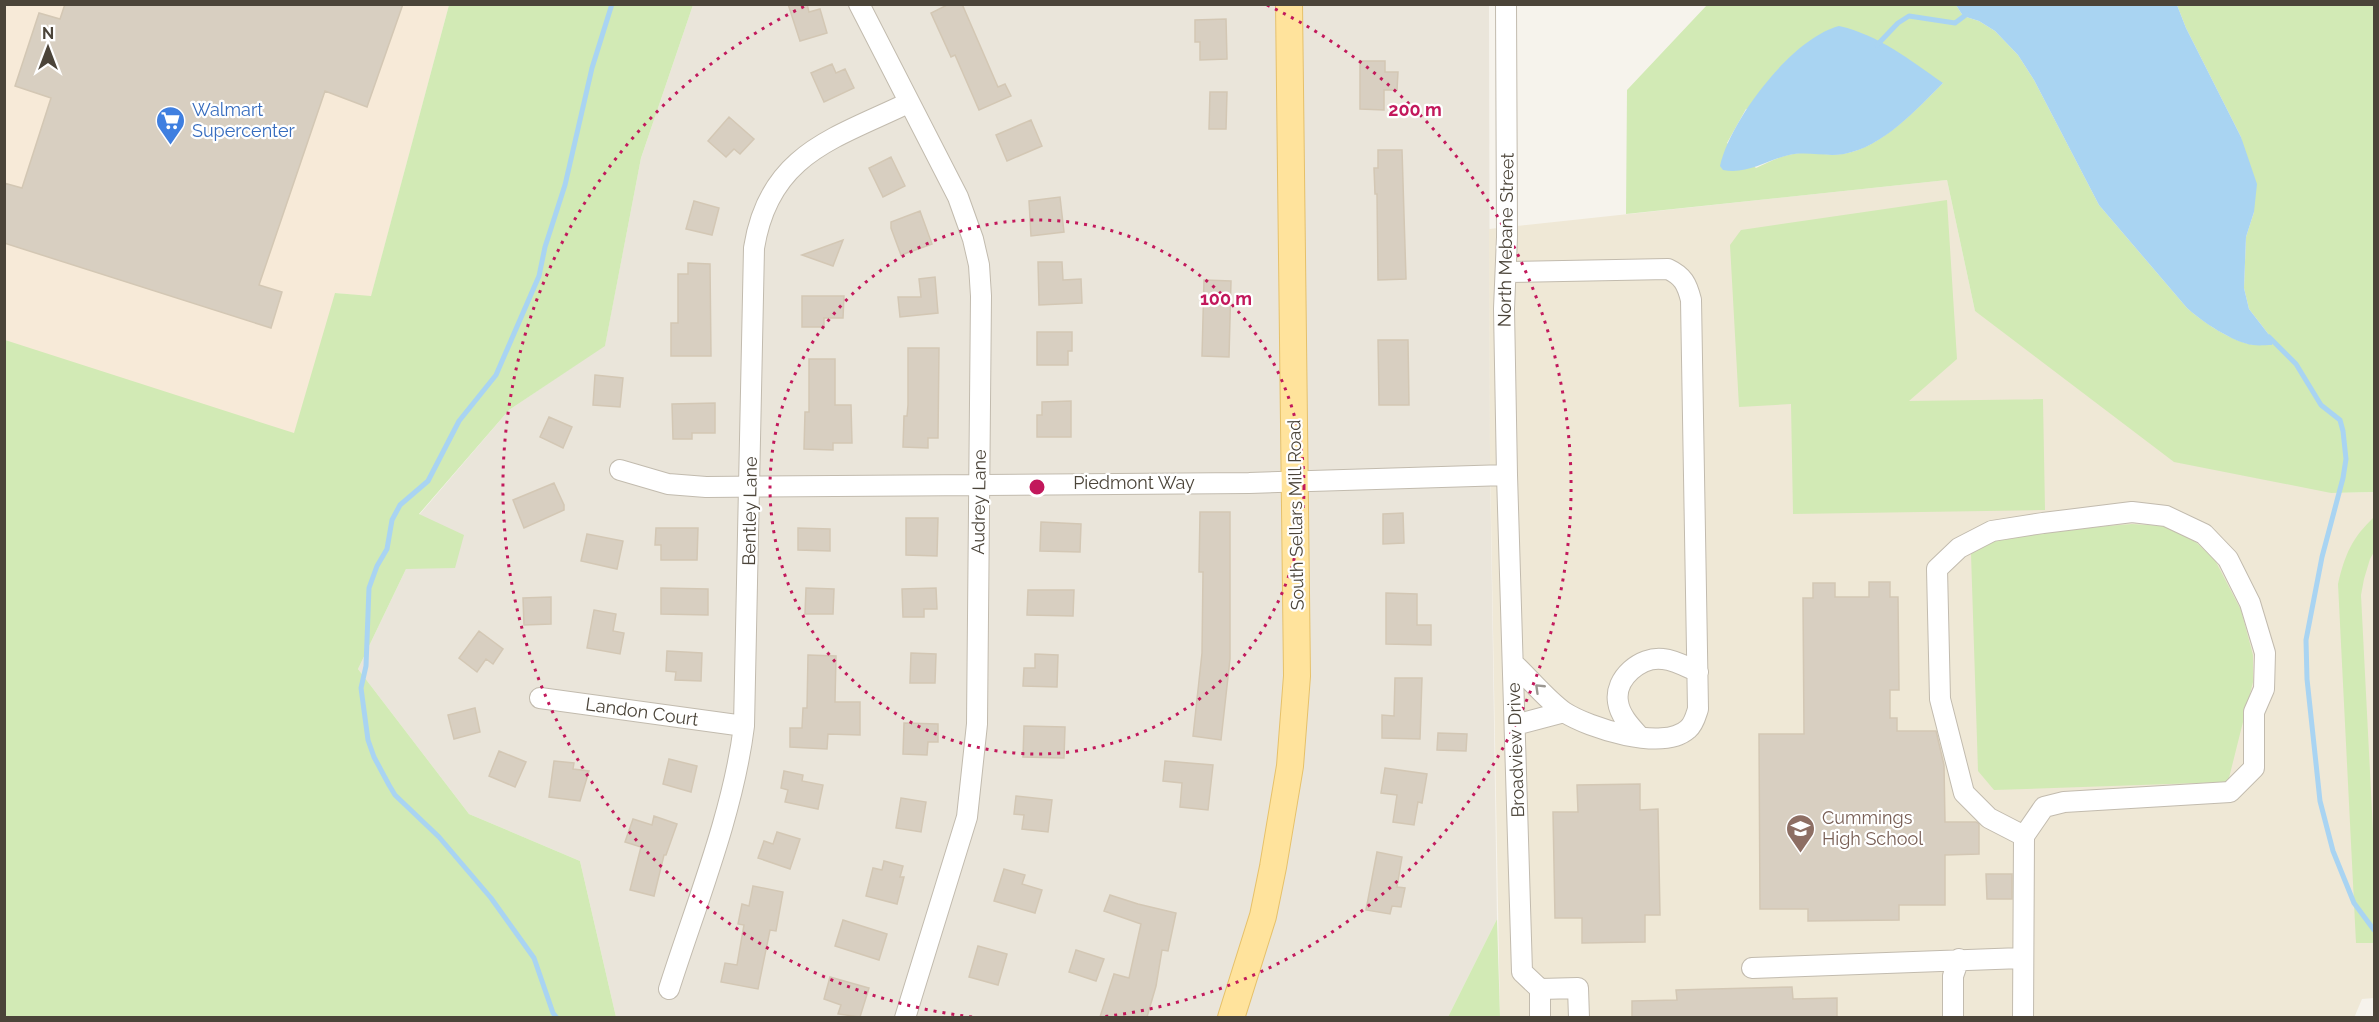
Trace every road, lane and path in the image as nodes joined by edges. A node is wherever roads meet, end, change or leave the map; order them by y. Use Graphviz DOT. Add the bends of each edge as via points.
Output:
graph roads {
  1 [pos="859,4"];
  2 [pos="1289,4"];
  3 [pos="1506,4"];
  4 [pos="909,103"];
  5 [pos="1506,272"];
  6 [pos="620,471"];
  7 [pos="1507,475"];
  8 [pos="1296,481"];
  9 [pos="979,485"];
  10 [pos="751,486"];
  11 [pos="1514,664"];
  12 [pos="1698,672"];
  13 [pos="540,698"];
  14 [pos="1564,712"];
  15 [pos="744,726"];
  16 [pos="1515,726"];
  17 [pos="1640,737"];
  18 [pos="2024,836"];
  19 [pos="1959,958"];
  20 [pos="2022,958"];
  21 [pos="1752,968"];
  22 [pos="669,989"];
  23 [pos="1540,989"];
  24 [pos="905,1017"];
  25 [pos="1231,1017"];
  26 [pos="1540,1017"];
  27 [pos="1579,1017"];
  28 [pos="1953,1017"];
  29 [pos="2023,1017"];
  1 -- 4 [label="street, Audrey Lane"];
  2 -- 8 [label="main road, South Sellars Mill Road"];
  3 -- 5 [label="street, North Mebane Street"];
  4 -- 9 [label="street, Audrey Lane" via="958,197 979,265"];
  4 -- 10 [label="street, Bentley Lane" via="812,150 783,176 758,223 754,248"];
  5 -- 7 [label="street, North Mebane Street"];
  5 -- 12 [label="street" via="1668,269 1687,284 1691,300"];
  6 -- 10 [label="street, Piedmont Way" via="668,484"];
  7 -- 8 [label="street, Piedmont Way"];
  7 -- 11 [label="street, Broadview Drive"];
  8 -- 9 [label="street, Piedmont Way"];
  8 -- 25 [label="main road, South Sellars Mill Road" via="1297,676 1290,766 1263,916"];
  9 -- 10 [label="street, Piedmont Way"];
  9 -- 24 [label="street, Audrey Lane" via="977,724 967,817"];
  10 -- 15 [label="street, Bentley Lane"];
  14 -- 11 [label="street, one-way"];
  11 -- 16 [label="street, Broadview Drive"];
  12 -- 17 [label="street" via="1698,709 1688,729 1658,740"];
  12 -- 17 [label="street" via="1662,658 1641,662 1628,672 1618,689 1617,701"];
  13 -- 15 [label="street, Landon Court"];
  14 -- 16 [label="street"];
  14 -- 17 [label="street" via="1617,734"];
  15 -- 22 [label="street, Bentley Lane" via="730,800"];
  16 -- 23 [label="street, Broadview Drive" via="1522,972"];
  18 -- 18 [label="street" via="1989,818 1964,793 1940,699 1937,569 1959,548 1992,531 2043,523 2132,512 2166,516 2204,534 2228,559 2250,603 2265,653 2264,689 2254,712 2254,768 2230,792 2064,802 2044,807"];
  18 -- 20 [label="street"];
  19 -- 20 [label="street"];
  19 -- 21 [label="street"];
  19 -- 28 [label="street" via="1953,976"];
  20 -- 29 [label="street"];
  23 -- 26 [label="street"];
  23 -- 27 [label="street" via="1578,988"];
}
